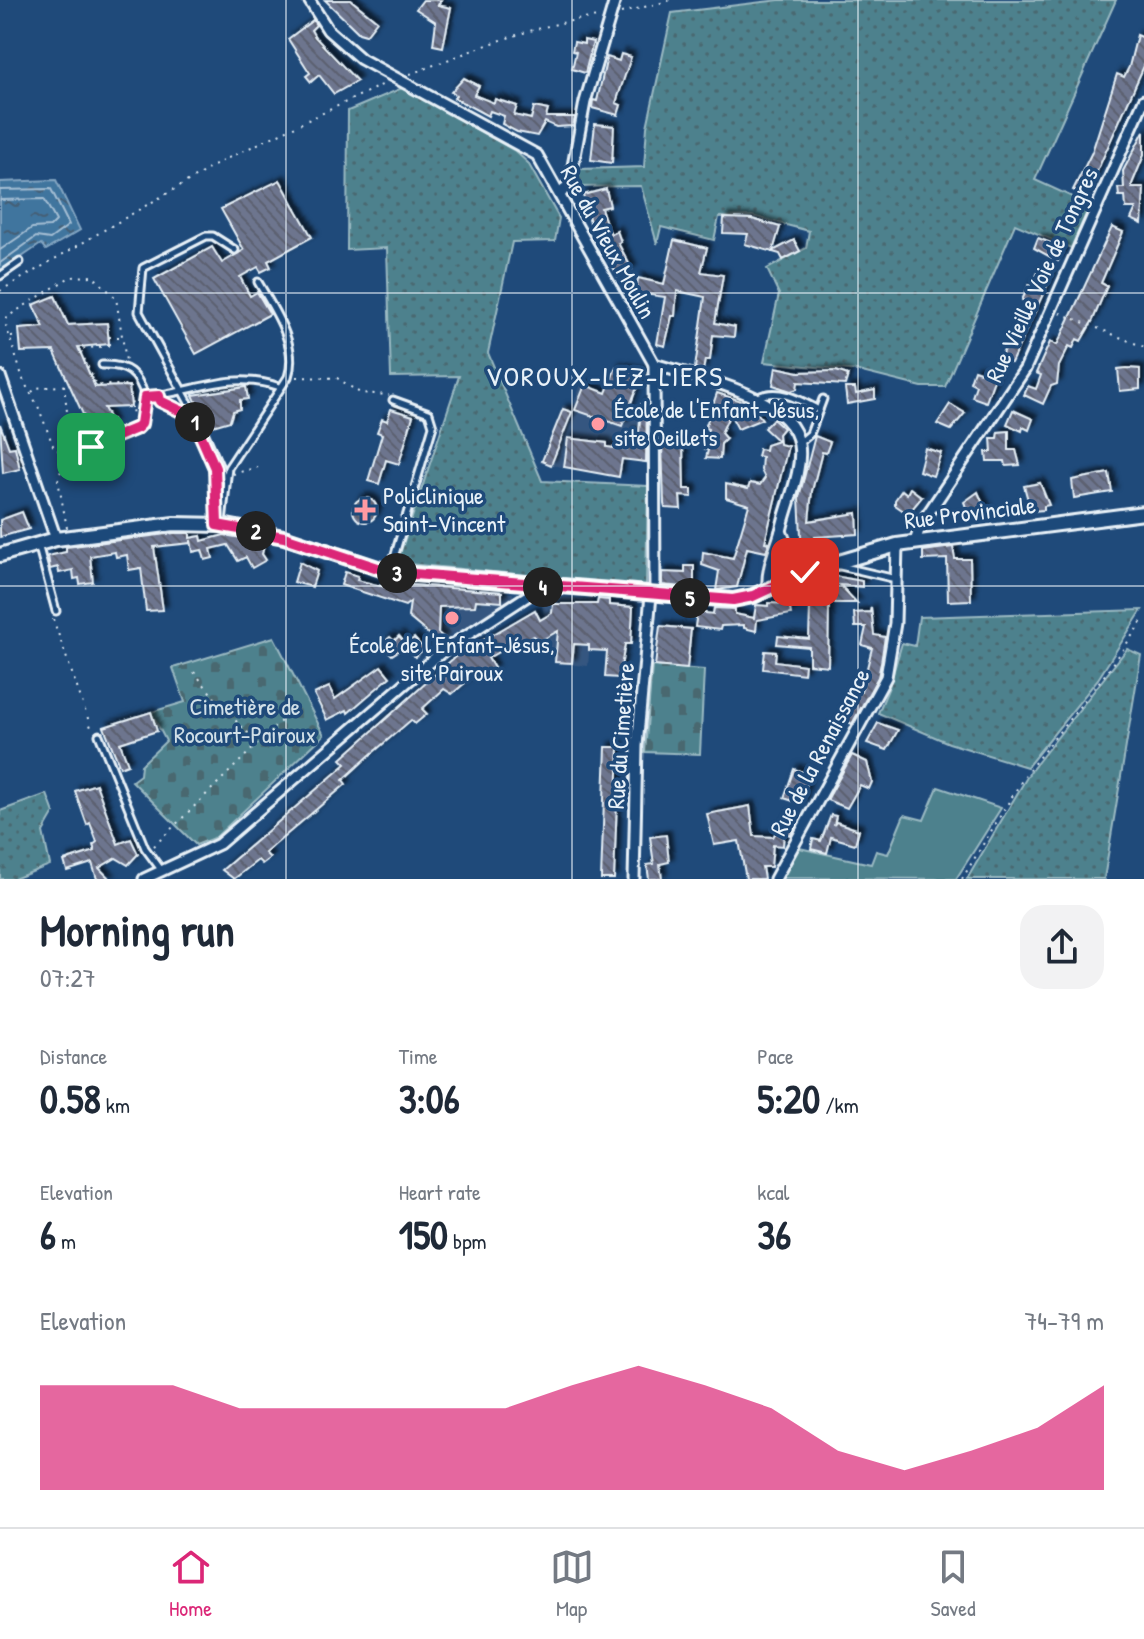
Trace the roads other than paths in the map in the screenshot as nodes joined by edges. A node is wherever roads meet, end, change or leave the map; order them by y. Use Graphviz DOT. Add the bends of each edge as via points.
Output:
graph roads {
  1 [pos="309,0"];
  2 [pos="615,0"];
  3 [pos="1144,100"];
  4 [pos="560,195"];
  5 [pos="235,250"];
  6 [pos="20,262"];
  7 [pos="0,276"];
  8 [pos="258,282"];
  9 [pos="654,364"];
  10 [pos="102,365"];
  11 [pos="0,376"];
  12 [pos="280,387"];
  13 [pos="182,391"];
  14 [pos="145,397"];
  15 [pos="758,397"];
  16 [pos="823,399"];
  17 [pos="393,400"];
  18 [pos="819,410"];
  19 [pos="102,442"];
  20 [pos="799,443"];
  21 [pos="225,479"];
  22 [pos="1144,513"];
  23 [pos="222,525"];
  24 [pos="781,531"];
  25 [pos="63,538"];
  26 [pos="915,542"];
  27 [pos="38,543"];
  28 [pos="897,545"];
  29 [pos="0,555"];
  30 [pos="831,563"];
  31 [pos="390,572"];
  32 [pos="805,572"];
  33 [pos="897,580"];
  34 [pos="541,587"];
  35 [pos="768,589"];
  36 [pos="653,595"];
  37 [pos="54,614"];
  38 [pos="99,735"];
  39 [pos="162,871"];
  40 [pos="144,879"];
  41 [pos="634,879"];
  42 [pos="775,879"];
  1 -- 4 [label="street, Rue du Vieux Moulin" via="328,30 361,59 537,155"];
  2 -- 4 [label="street" via="585,102 570,182"];
  3 -- 26 [label="street, Rue Vieille Voie de Tongres" via="1025,369 921,524"];
  4 -- 9 [label="street, Rue du Vieux Moulin"];
  5 -- 13 [label="lane" via="206,236 143,268 139,312"];
  6 -- 7 [label="lane"];
  8 -- 12 [label="lane" via="291,353 288,377"];
  9 -- 15 [label="street"];
  9 -- 36 [label="street, Rue du Cimetière"];
  10 -- 14 [label="lane" via="119,364 134,373"];
  11 -- 25 [label="street"];
  12 -- 13 [label="lane" via="242,379"];
  12 -- 21 [label="lane" via="245,437"];
  13 -- 14 [label="lane"];
  13 -- 21 [label="lane"];
  14 -- 19 [label="lane" via="141,424"];
  15 -- 18 [label="lane" via="768,392 794,397"];
  15 -- 20 [label="street" via="775,408"];
  16 -- 18 [label="lane"];
  17 -- 31 [label="lane" via="429,413 433,426"];
  18 -- 20 [label="lane" via="810,434"];
  20 -- 24 [label="street"];
  21 -- 23 [label="lane"];
  22 -- 26 [label="main road, Rue Provinciale"];
  23 -- 25 [label="main road" via="174,524"];
  23 -- 31 [label="main road" via="284,537"];
  24 -- 32 [label="street"];
  24 -- 35 [label="street"];
  25 -- 27 [label="main road"];
  26 -- 28 [label="main road, Rue Provinciale"];
  27 -- 29 [label="main road"];
  27 -- 37 [label="lane"];
  28 -- 30 [label="main road, Rue Provinciale"];
  28 -- 33 [label="street, Rue de la Renaissance"];
  30 -- 32 [label="main road, Rue Provinciale"];
  30 -- 33 [label="lane"];
  31 -- 34 [label="main road"];
  32 -- 35 [label="main road, Rue Provinciale"];
  33 -- 42 [label="street, Rue de la Renaissance" via="886,677"];
  34 -- 36 [label="main road"];
  34 -- 39 [label="street" via="444,650 219,844"];
  35 -- 36 [label="main road" via="733,600"];
  36 -- 41 [label="street, Rue du Cimetière" via="637,746"];
  38 -- 39 [label="lane"];
  39 -- 40 [label="street"];
}
